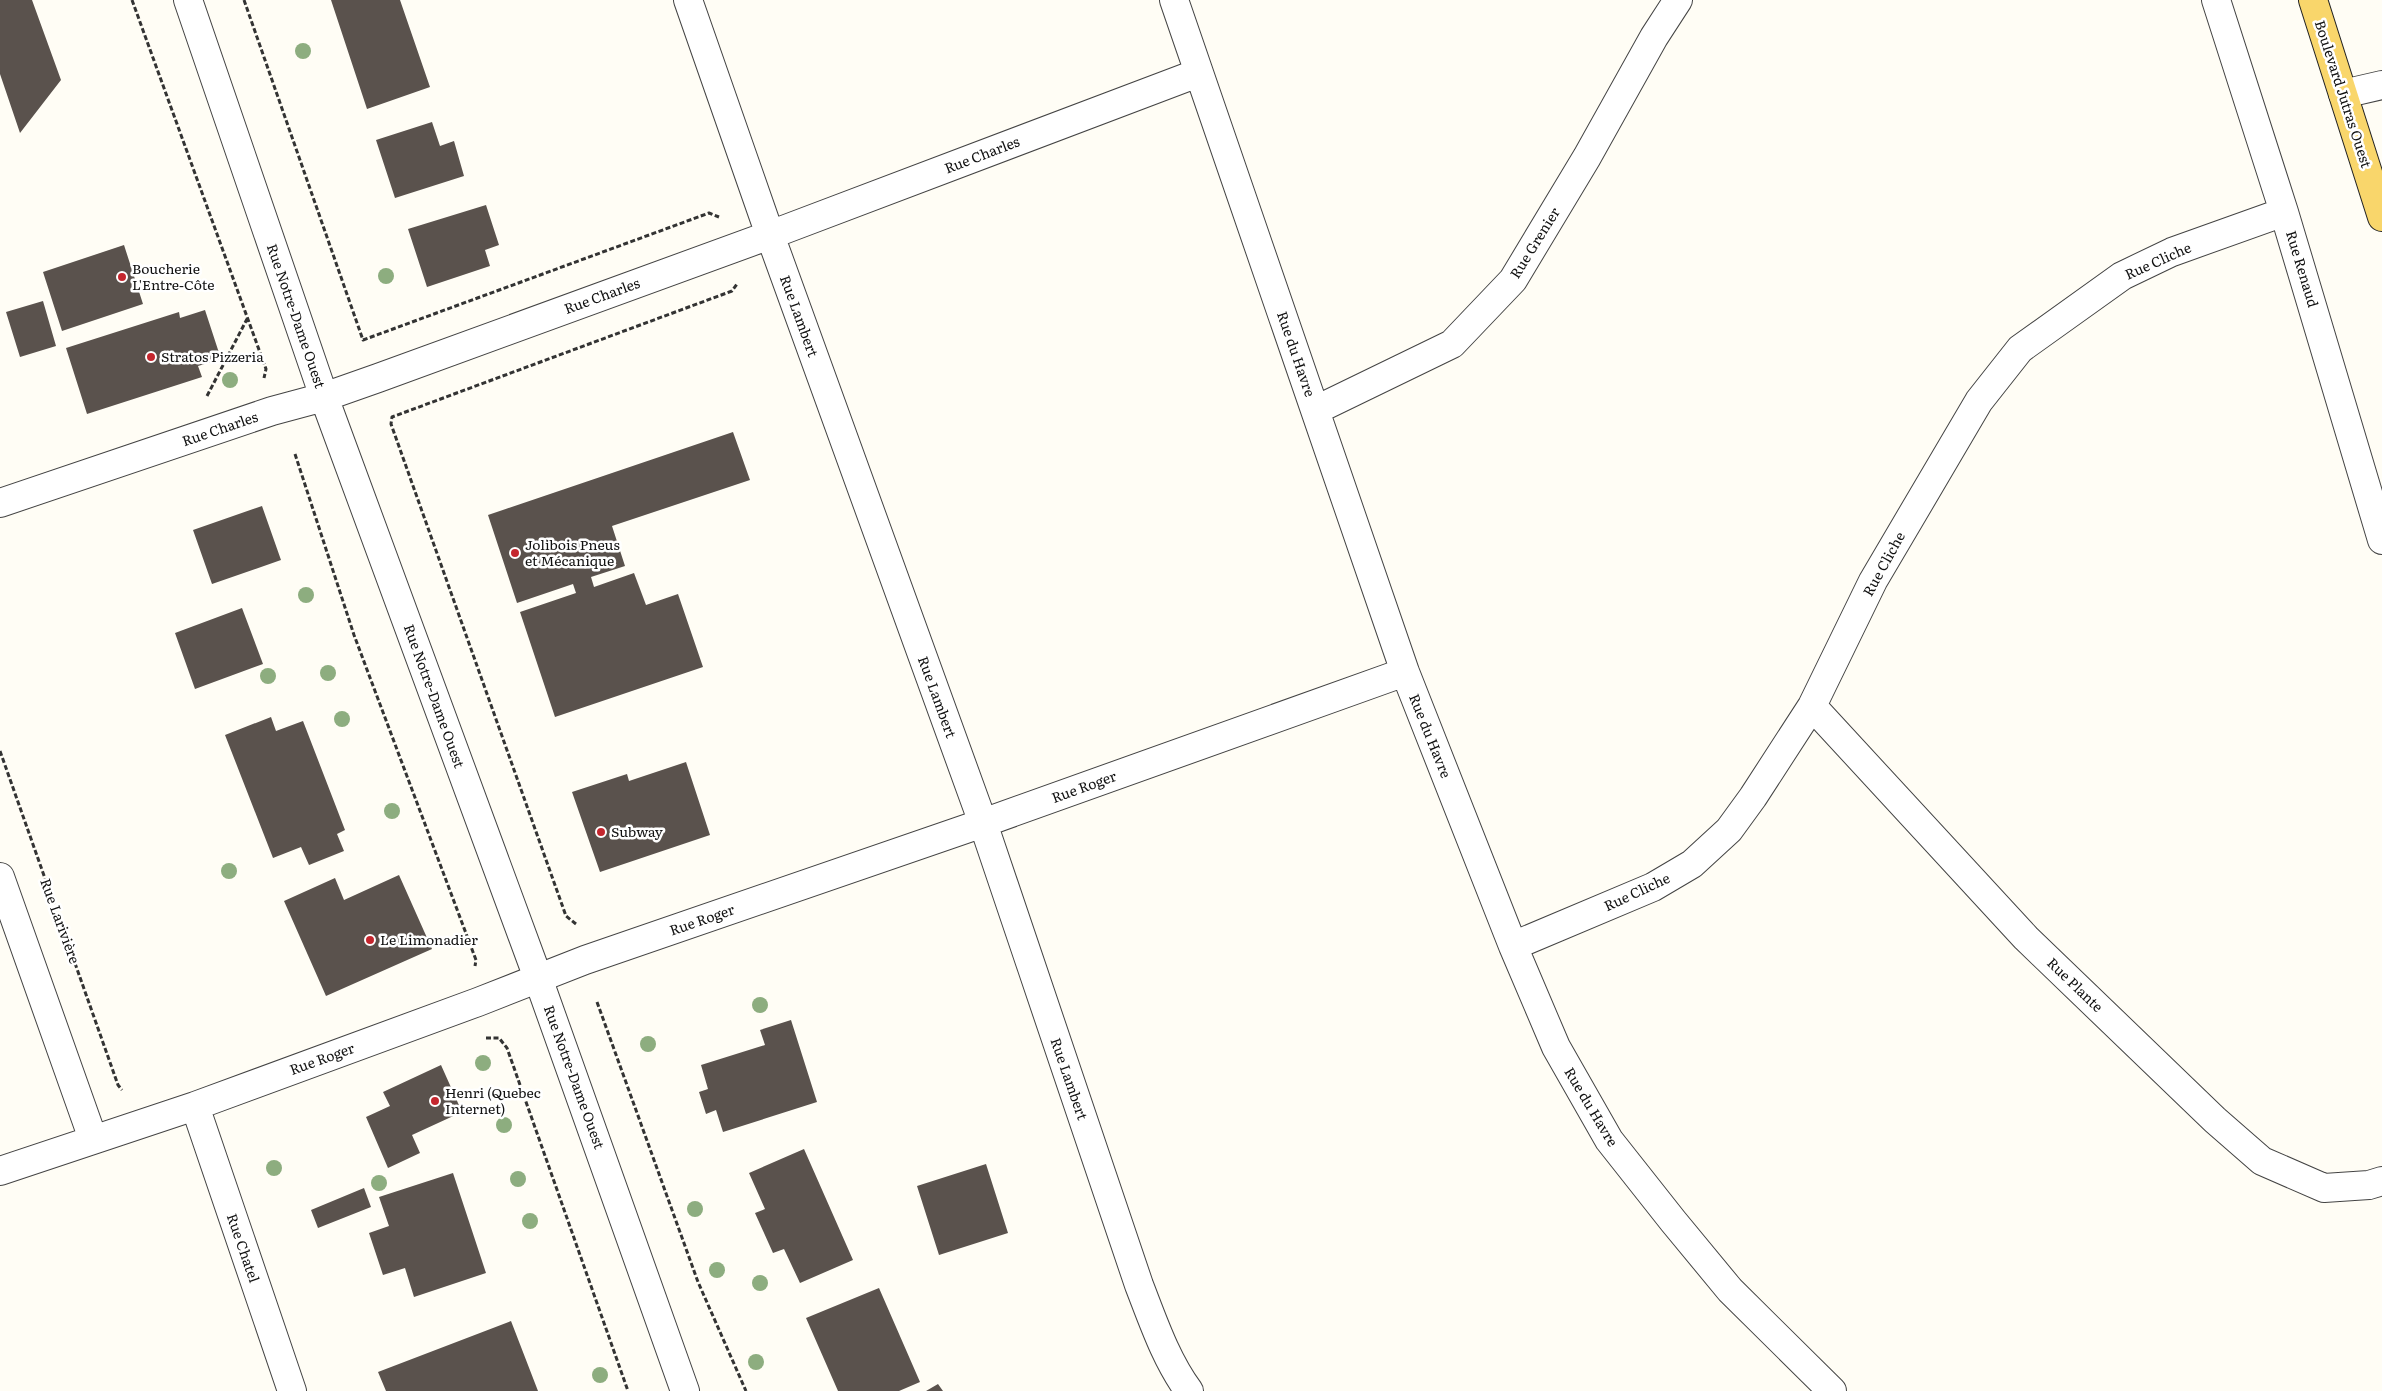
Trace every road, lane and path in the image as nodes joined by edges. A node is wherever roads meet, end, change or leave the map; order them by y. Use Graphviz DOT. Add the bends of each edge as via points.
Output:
graph roads {
  1 [pos="132,0"];
  2 [pos="188,0"];
  3 [pos="244,0"];
  4 [pos="688,0"];
  5 [pos="1174,0"];
  6 [pos="1678,0"];
  7 [pos="2216,0"];
  8 [pos="2313,0"];
  9 [pos="1198,73"];
  10 [pos="2382,85"];
  11 [pos="2343,94"];
  12 [pos="2284,212"];
  13 [pos="709,213"];
  14 [pos="2382,217"];
  15 [pos="770,235"];
  16 [pos="732,291"];
  17 [pos="247,319"];
  18 [pos="264,378"];
  19 [pos="324,397"];
  20 [pos="205,399"];
  21 [pos="1316,410"];
  22 [pos="296,454"];
  23 [pos="0,503"];
  24 [pos="2382,540"];
  25 [pos="1405,672"];
  26 [pos="1812,706"];
  27 [pos="0,751"];
  28 [pos="983,823"];
  29 [pos="0,878"];
  30 [pos="576,924"];
  31 [pos="1513,946"];
  32 [pos="476,966"];
  33 [pos="538,978"];
  34 [pos="597,1002"];
  35 [pos="486,1038"];
  36 [pos="122,1090"];
  37 [pos="194,1106"];
  38 [pos="93,1140"];
  39 [pos="0,1171"];
  40 [pos="2382,1181"];
  41 [pos="681,1379"];
  42 [pos="292,1391"];
  43 [pos="628,1391"];
  44 [pos="693,1391"];
  45 [pos="746,1391"];
  46 [pos="1189,1391"];
  47 [pos="1832,1391"];
  1 -- 17 [label="path"];
  2 -- 19 [label="street, Rue Notre-Dame Ouest"];
  3 -- 13 [label="path" via="363,340"];
  4 -- 15 [label="street, Rue Lambert"];
  5 -- 9 [label="street, Rue du Havre"];
  6 -- 21 [label="street, Rue Grenier" via="1513,280 1452,344"];
  7 -- 12 [label="street, Rue Renaud"];
  8 -- 11 [label="main road, Boulevard Jutras Ouest"];
  9 -- 15 [label="street, Rue Charles"];
  9 -- 21 [label="street, Rue du Havre"];
  10 -- 11 [label="street"];
  11 -- 14 [label="main road, Boulevard Jutras Ouest"];
  12 -- 24 [label="street, Rue Renaud"];
  12 -- 26 [label="street, Rue Cliche" via="2172,252 2122,276 2020,349 1979,401 1873,581"];
  15 -- 19 [label="street, Rue Charles"];
  15 -- 28 [label="street, Rue Lambert"];
  16 -- 30 [label="path" via="392,416 391,424 566,916"];
  17 -- 18 [label="path" via="266,369"];
  17 -- 20 [label="path"];
  19 -- 23 [label="street, Rue Charles" via="272,411"];
  19 -- 33 [label="street, Rue Notre-Dame Ouest"];
  21 -- 25 [label="street, Rue du Havre"];
  22 -- 32 [label="path" via="354,635"];
  25 -- 28 [label="street, Rue Roger"];
  25 -- 31 [label="street, Rue du Havre"];
  26 -- 31 [label="street, Rue Cliche" via="1734,823 1692,864 1653,887"];
  26 -- 40 [label="street, Rue Plante" via="2026,938 2262,1161 2324,1188"];
  27 -- 36 [label="path, Rue Larivière"];
  28 -- 33 [label="street, Rue Roger"];
  28 -- 46 [label="street, Rue Lambert" via="1138,1285 1180,1380"];
  29 -- 38 [label="street"];
  31 -- 47 [label="street, Rue du Havre" via="1556,1047 1609,1140 1730,1290"];
  33 -- 37 [label="street, Rue Roger"];
  33 -- 41 [label="street, Rue Notre-Dame Ouest"];
  34 -- 45 [label="path" via="698,1282"];
  35 -- 43 [label="path" via="499,1038 507,1048"];
  37 -- 38 [label="street, Rue Roger"];
  37 -- 42 [label="street, Rue Chatel"];
  38 -- 39 [label="street, Rue Roger"];
  41 -- 44 [label="street, Rue Notre-Dame Ouest"];
}
